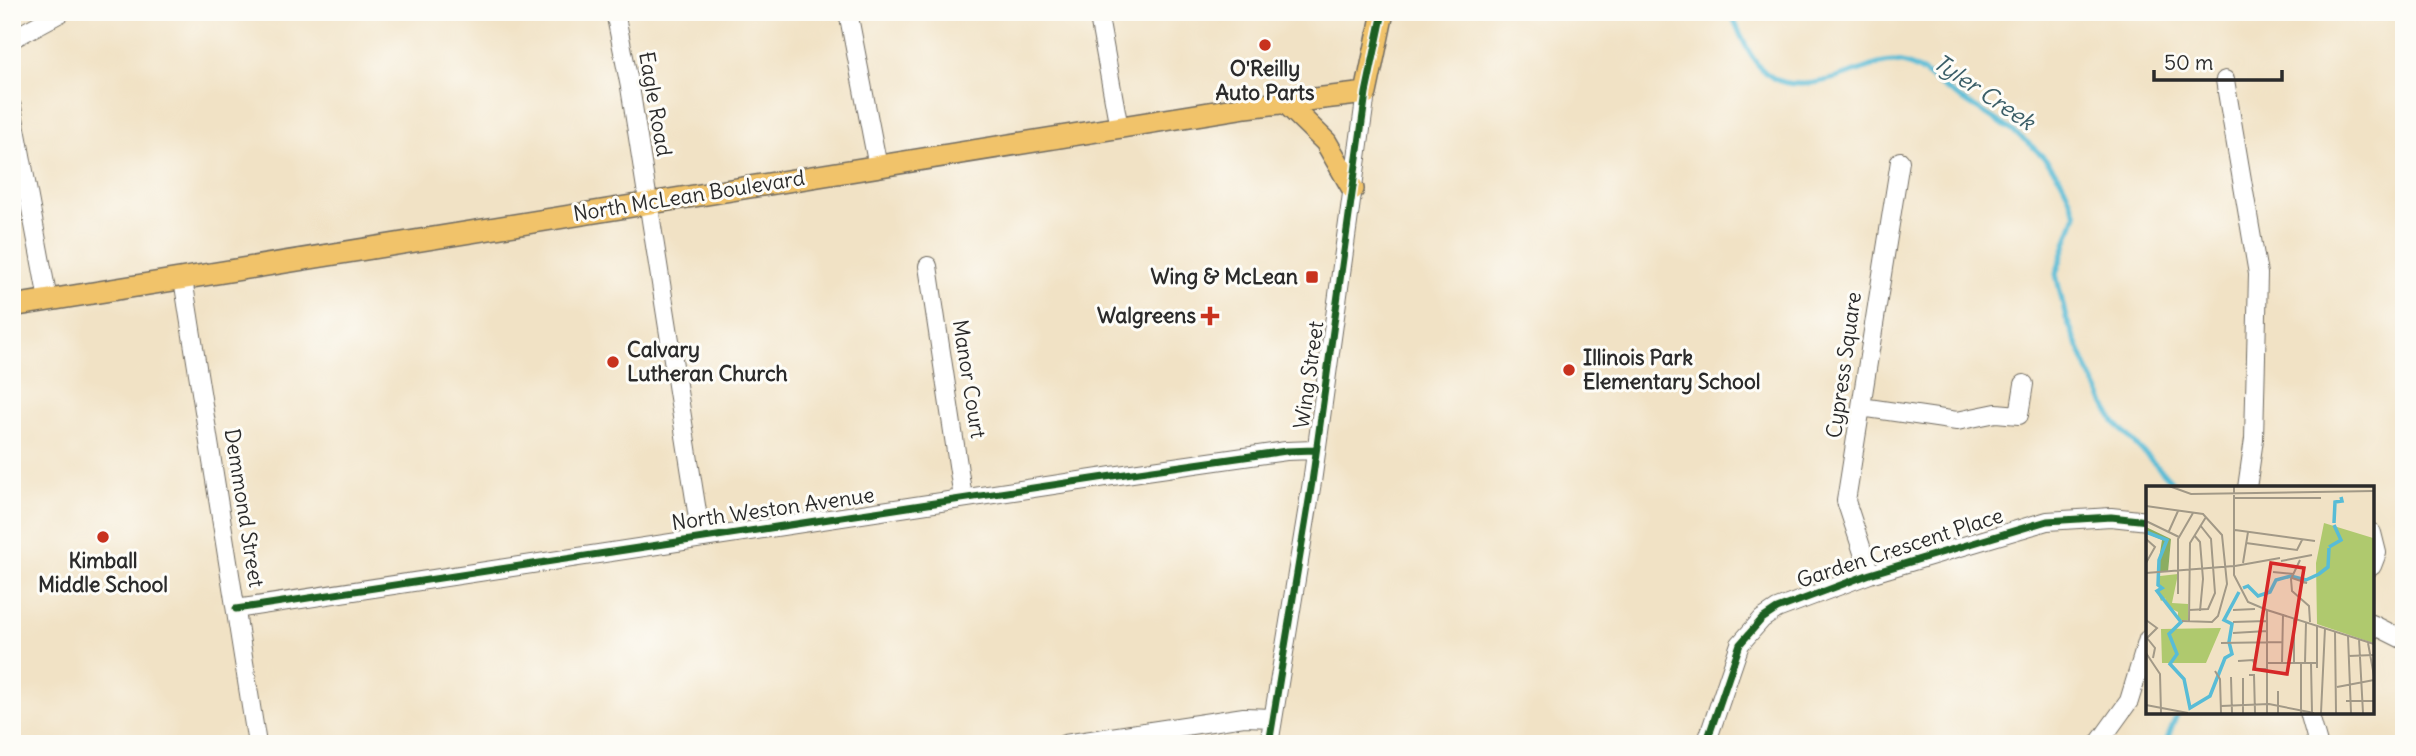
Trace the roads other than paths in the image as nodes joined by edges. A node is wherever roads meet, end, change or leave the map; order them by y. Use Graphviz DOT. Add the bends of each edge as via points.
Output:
graph roads {
  1 [pos="62,12"];
  2 [pos="615,12"];
  3 [pos="848,12"];
  4 [pos="1098,12"];
  5 [pos="1383,12"];
  6 [pos="12,39"];
  7 [pos="2225,80"];
  8 [pos="1366,93"];
  9 [pos="1286,103"];
  10 [pos="12,107"];
  11 [pos="1119,128"];
  12 [pos="1900,161"];
  13 [pos="878,167"];
  14 [pos="1353,188"];
  15 [pos="647,203"];
  16 [pos="928,266"];
  17 [pos="183,279"];
  18 [pos="48,300"];
  19 [pos="12,306"];
  20 [pos="2024,384"];
  21 [pos="1861,407"];
  22 [pos="1315,450"];
  23 [pos="2247,486"];
  24 [pos="963,498"];
  25 [pos="2146,521"];
  26 [pos="701,537"];
  27 [pos="2374,541"];
  28 [pos="2374,561"];
  29 [pos="1870,574"];
  30 [pos="236,609"];
  31 [pos="2374,625"];
  32 [pos="2404,640"];
  33 [pos="2146,646"];
  34 [pos="2310,714"];
  35 [pos="1273,718"];
  36 [pos="257,744"];
  37 [pos="1066,744"];
  38 [pos="1269,744"];
  39 [pos="1706,744"];
  40 [pos="2098,744"];
  41 [pos="2318,744"];
  1 -- 6 [label="street"];
  2 -- 15 [label="street, Eagle Road"];
  3 -- 13 [label="street"];
  4 -- 11 [label="street"];
  5 -- 8 [label="main road"];
  7 -- 23 [label="street" via="2258,274 2254,439"];
  8 -- 9 [label="main road, North McLean Boulevard"];
  8 -- 14 [label="street, Wing Street"];
  9 -- 11 [label="main road, North McLean Boulevard"];
  9 -- 14 [label="main road" via="1326,142"];
  10 -- 18 [label="street"];
  11 -- 13 [label="main road, North McLean Boulevard"];
  12 -- 21 [label="street, Cypress Square"];
  13 -- 15 [label="main road, North McLean Boulevard"];
  14 -- 22 [label="street, Wing Street"];
  15 -- 17 [label="main road, North McLean Boulevard"];
  15 -- 26 [label="street, Eagle Road"];
  16 -- 24 [label="street, Manor Court"];
  17 -- 18 [label="main road, North McLean Boulevard"];
  17 -- 30 [label="street, Demmond Street"];
  18 -- 19 [label="main road, North McLean Boulevard"];
  20 -- 21 [label="street" via="2019,415 1996,413 1957,421"];
  21 -- 29 [label="street, Cypress Square" via="1846,501"];
  22 -- 24 [label="street, North Weston Avenue" via="1274,452"];
  22 -- 35 [label="street, Wing Street"];
  24 -- 26 [label="street, North Weston Avenue"];
  25 -- 29 [label="street, Garden Crescent Place" via="2111,517 2047,521"];
  26 -- 30 [label="street, North Weston Avenue"];
  27 -- 28 [label="street"];
  29 -- 39 [label="street, Garden Crescent Place" via="1777,609 1749,633 1732,663"];
  30 -- 36 [label="street, Demmond Street"];
  31 -- 32 [label="street"];
  33 -- 40 [label="street" via="2129,701"];
  34 -- 41 [label="street"];
  35 -- 37 [label="street" via="1244,717"];
  35 -- 38 [label="street, Wing Street"];
}
